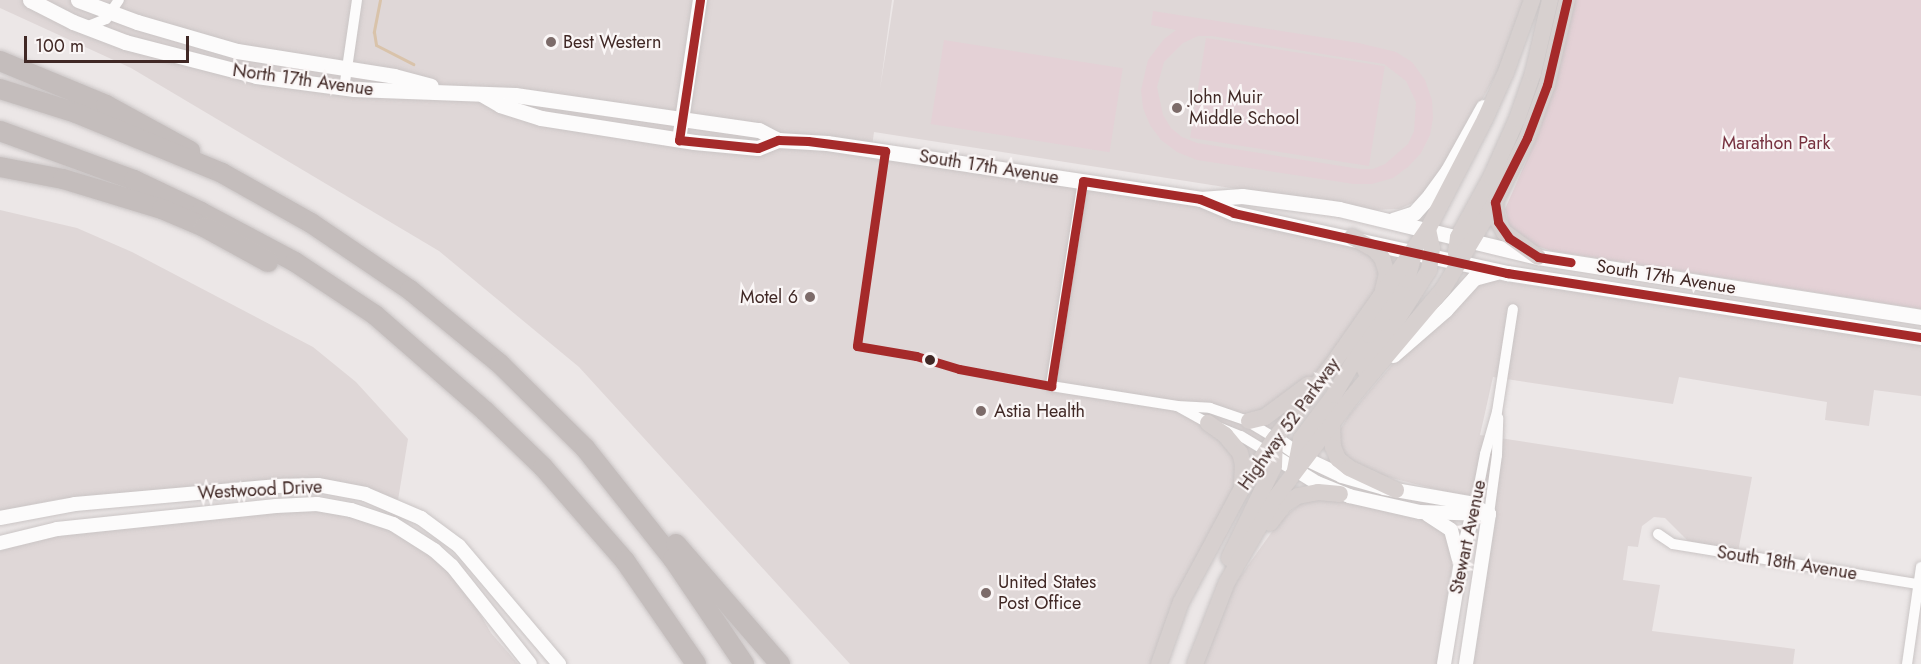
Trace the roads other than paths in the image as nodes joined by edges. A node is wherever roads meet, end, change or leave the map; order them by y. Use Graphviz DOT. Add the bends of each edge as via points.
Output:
graph roads {
  1 [pos="30,0"];
  2 [pos="78,0"];
  3 [pos="357,0"];
  4 [pos="700,0"];
  5 [pos="1532,0"];
  6 [pos="1550,0"];
  7 [pos="1567,0"];
  8 [pos="115,7"];
  9 [pos="85,27"];
  10 [pos="0,61"];
  11 [pos="347,69"];
  12 [pos="1506,72"];
  13 [pos="0,89"];
  14 [pos="344,89"];
  15 [pos="446,90"];
  16 [pos="483,95"];
  17 [pos="681,121"];
  18 [pos="0,131"];
  19 [pos="679,140"];
  20 [pos="778,140"];
  21 [pos="0,167"];
  22 [pos="211,168"];
  23 [pos="1083,181"];
  24 [pos="1200,199"];
  25 [pos="1495,202"];
  26 [pos="1390,220"];
  27 [pos="1428,229"];
  28 [pos="1352,237"];
  29 [pos="1465,239"];
  30 [pos="1412,251"];
  31 [pos="1432,256"];
  32 [pos="1538,257"];
  33 [pos="1460,262"];
  34 [pos="1507,273"];
  35 [pos="1382,295"];
  36 [pos="1514,309"];
  37 [pos="1921,317"];
  38 [pos="1921,338"];
  39 [pos="422,355"];
  40 [pos="1332,365"];
  41 [pos="1377,368"];
  42 [pos="1352,398"];
  43 [pos="1177,406"];
  44 [pos="1497,412"];
  45 [pos="1249,421"];
  46 [pos="1208,423"];
  47 [pos="1332,424"];
  48 [pos="585,448"];
  49 [pos="1272,449"];
  50 [pos="1298,460"];
  51 [pos="1242,488"];
  52 [pos="1396,490"];
  53 [pos="1340,494"];
  54 [pos="571,498"];
  55 [pos="1474,511"];
  56 [pos="1420,512"];
  57 [pos="1488,514"];
  58 [pos="0,518"];
  59 [pos="1658,534"];
  60 [pos="0,543"];
  61 [pos="1460,567"];
  62 [pos="1921,567"];
  63 [pos="1232,574"];
  64 [pos="1918,584"];
  65 [pos="1219,600"];
  66 [pos="530,664"];
  67 [pos="559,664"];
  68 [pos="680,664"];
  69 [pos="696,664"];
  70 [pos="744,664"];
  71 [pos="780,664"];
  72 [pos="1160,664"];
  73 [pos="1195,664"];
  74 [pos="1444,664"];
  75 [pos="1466,664"];
  76 [pos="1906,664"];
  1 -- 9 [label="main road, North 17th Avenue"];
  2 -- 8 [label="main road, North 17th Avenue"];
  3 -- 11 [label="street"];
  4 -- 17 [label="street"];
  5 -- 12 [label="main road"];
  6 -- 29 [label="main road" via="1533,73 1517,119"];
  7 -- 25 [label="main road" via="1547,85 1527,138"];
  8 -- 9 [label="street" via="102,21"];
  8 -- 11 [label="main road, North 17th Avenue" via="237,51"];
  9 -- 14 [label="main road, North 17th Avenue" via="212,67"];
  10 -- 22 [label="highway" via="126,114 179,143"];
  11 -- 14 [label="street"];
  11 -- 15 [label="main road, North 17th Avenue"];
  12 -- 26 [label="main road" via="1437,186 1414,213"];
  12 -- 27 [label="main road"];
  13 -- 22 [label="highway" via="76,113"];
  14 -- 15 [label="main road, North 17th Avenue"];
  15 -- 16 [label="main road, North 17th Avenue"];
  16 -- 17 [label="main road, North 17th Avenue" via="515,94"];
  16 -- 19 [label="main road, North 17th Avenue" via="500,105 541,118"];
  17 -- 19 [label="street"];
  17 -- 20 [label="main road, South 17th Avenue" via="759,130"];
  18 -- 39 [label="highway" via="134,180 250,236 352,300"];
  19 -- 20 [label="main road, South 17th Avenue" via="762,148"];
  20 -- 23 [label="main road, South 17th Avenue" via="853,146"];
  21 -- 39 [label="highway" via="63,178 116,193 204,227"];
  22 -- 48 [label="highway" via="311,223 410,290 500,364"];
  23 -- 24 [label="main road, South 17th Avenue"];
  23 -- 43 [label="street" via="1052,386"];
  24 -- 26 [label="main road, South 17th Avenue" via="1242,196"];
  24 -- 28 [label="main road, South 17th Avenue" via="1234,213"];
  25 -- 29 [label="main road"];
  25 -- 32 [label="main road" via="1503,232"];
  26 -- 27 [label="main road, South 17th Avenue"];
  27 -- 29 [label="main road, South 17th Avenue"];
  27 -- 30 [label="main road, Highway 52 Parkway"];
  27 -- 31 [label="main road"];
  28 -- 30 [label="main road, South 17th Avenue"];
  28 -- 35 [label="main road" via="1382,258 1387,273"];
  29 -- 32 [label="main road, South 17th Avenue"];
  29 -- 33 [label="main road, Highway 52 Parkway"];
  30 -- 31 [label="main road, South 17th Avenue"];
  30 -- 35 [label="main road, Highway 52 Parkway"];
  30 -- 50 [label="main road" via="1413,266 1407,280 1334,395 1301,439"];
  31 -- 33 [label="main road, South 17th Avenue"];
  31 -- 42 [label="main road" via="1428,273 1378,348"];
  32 -- 37 [label="main road, South 17th Avenue"];
  33 -- 34 [label="main road, South 17th Avenue"];
  33 -- 41 [label="main road, Highway 52 Parkway" via="1440,294"];
  34 -- 38 [label="main road, South 17th Avenue"];
  34 -- 41 [label="main road" via="1474,278 1438,316"];
  35 -- 40 [label="main road, Highway 52 Parkway"];
  36 -- 44 [label="street, Stewart Avenue"];
  39 -- 54 [label="highway" via="514,438"];
  40 -- 45 [label="main road" via="1274,411"];
  40 -- 49 [label="main road, Highway 52 Parkway"];
  41 -- 42 [label="main road, Highway 52 Parkway"];
  42 -- 47 [label="main road, Highway 52 Parkway"];
  43 -- 45 [label="street" via="1210,408"];
  43 -- 46 [label="street"];
  44 -- 55 [label="street, Stewart Avenue"];
  44 -- 57 [label="street, Stewart Avenue" via="1497,455"];
  45 -- 49 [label="street"];
  46 -- 49 [label="street"];
  46 -- 51 [label="main road" via="1240,453"];
  47 -- 50 [label="main road, Highway 52 Parkway"];
  47 -- 52 [label="main road" via="1333,447 1341,462"];
  48 -- 70 [label="highway" via="674,559"];
  48 -- 71 [label="highway" via="622,480"];
  49 -- 50 [label="street"];
  49 -- 50 [label="street"];
  49 -- 51 [label="main road, Highway 52 Parkway"];
  49 -- 65 [label="main road" via="1232,551"];
  50 -- 52 [label="street" via="1342,477"];
  50 -- 53 [label="street"];
  50 -- 63 [label="main road, Highway 52 Parkway"];
  51 -- 72 [label="main road, Highway 52 Parkway" via="1182,602"];
  52 -- 55 [label="street"];
  53 -- 56 [label="street"];
  53 -- 63 [label="main road" via="1310,493 1289,502"];
  54 -- 68 [label="highway" via="640,595"];
  54 -- 69 [label="highway" via="635,574"];
  55 -- 56 [label="street"];
  55 -- 57 [label="street"];
  55 -- 61 [label="street, Stewart Avenue"];
  56 -- 61 [label="street" via="1451,530"];
  57 -- 75 [label="street, Stewart Avenue"];
  58 -- 67 [label="street, Westwood Drive" via="75,504 275,486 318,485 365,494 421,518 459,546"];
  59 -- 64 [label="street, South 18th Avenue" via="1673,544"];
  60 -- 66 [label="street, Westwood Drive" via="49,530 276,506 316,504 351,510 393,524 434,550 452,566"];
  61 -- 74 [label="street, Stewart Avenue"];
  62 -- 64 [label="street"];
  63 -- 65 [label="main road, Highway 52 Parkway"];
  64 -- 76 [label="street"];
  65 -- 73 [label="main road, Highway 52 Parkway"];
}
